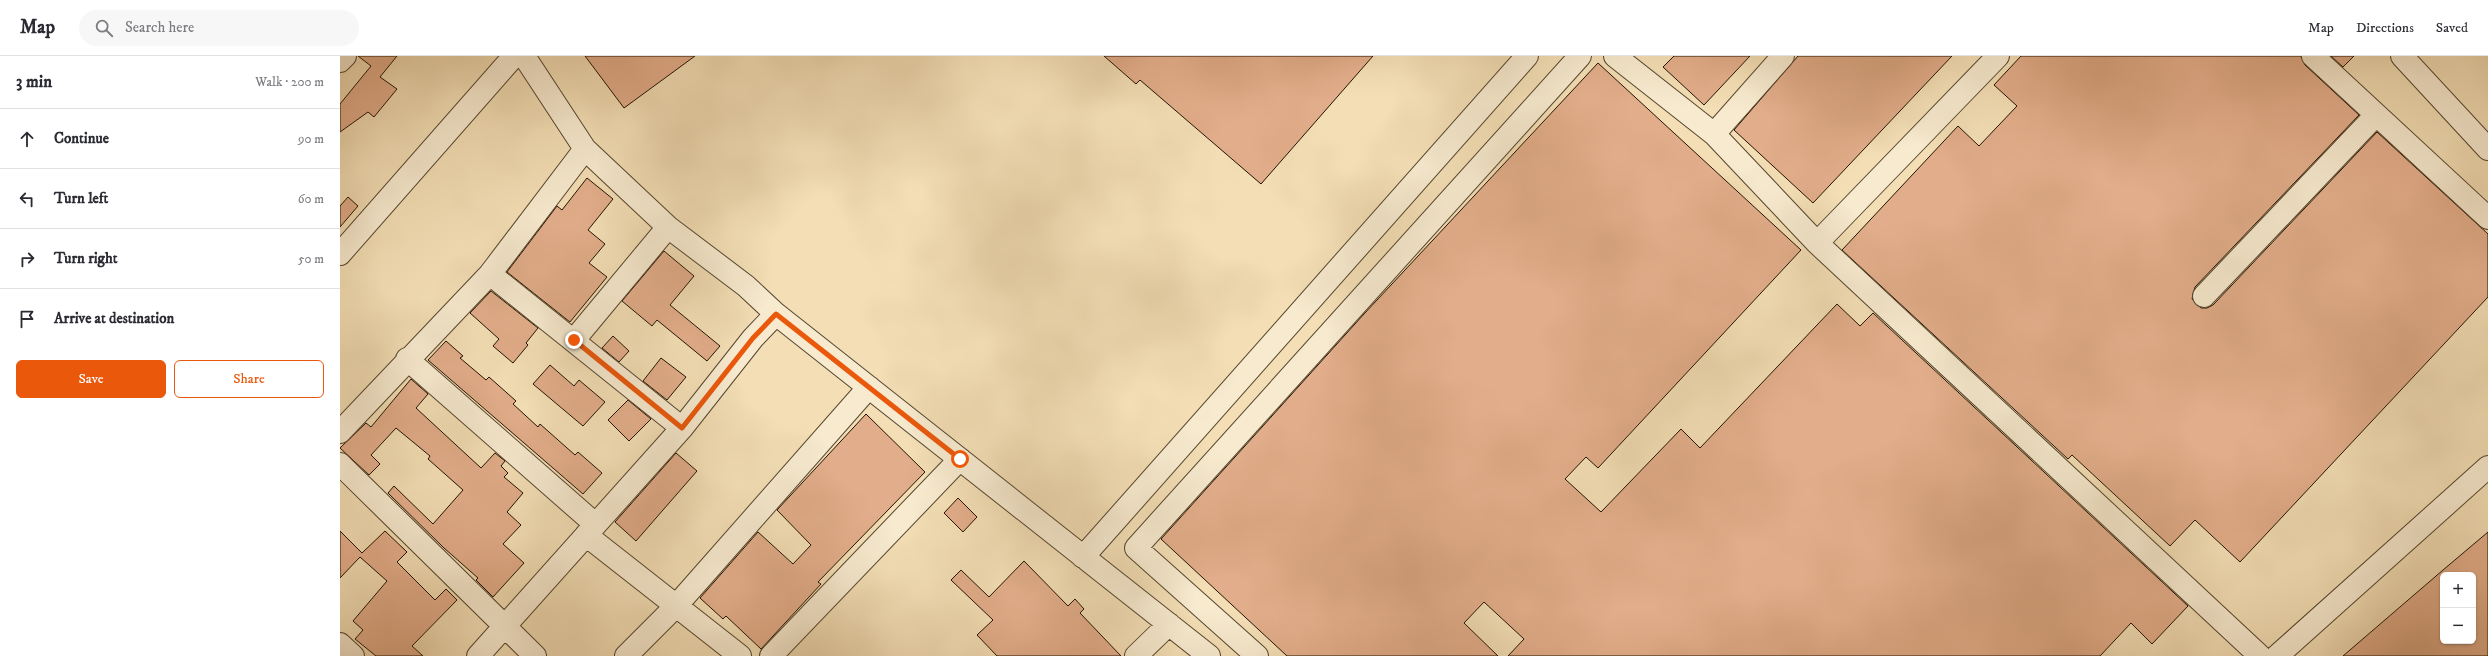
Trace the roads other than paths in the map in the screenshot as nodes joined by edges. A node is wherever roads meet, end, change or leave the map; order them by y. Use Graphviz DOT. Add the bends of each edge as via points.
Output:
graph roads {
  1 [pos="345,56"];
  2 [pos="514,56"];
  3 [pos="524,56"];
  4 [pos="1527,56"];
  5 [pos="1580,56"];
  6 [pos="1615,56"];
  7 [pos="1783,56"];
  8 [pos="1998,56"];
  9 [pos="2313,56"];
  10 [pos="2402,56"];
  11 [pos="340,61"];
  12 [pos="2376,115"];
  13 [pos="1714,134"];
  14 [pos="585,149"];
  15 [pos="2488,149"];
  16 [pos="2488,218"];
  17 [pos="668,226"];
  18 [pos="1817,243"];
  19 [pos="340,254"];
  20 [pos="490,274"];
  21 [pos="2204,296"];
  22 [pos="776,314"];
  23 [pos="574,340"];
  24 [pos="408,359"];
  25 [pos="869,387"];
  26 [pos="682,428"];
  27 [pos="340,432"];
  28 [pos="960,459"];
  29 [pos="340,464"];
  30 [pos="2488,467"];
  31 [pos="591,530"];
  32 [pos="1083,557"];
  33 [pos="676,606"];
  34 [pos="1169,624"];
  35 [pos="505,626"];
  36 [pos="340,644"];
  37 [pos="354,656"];
  38 [pos="478,656"];
  39 [pos="535,656"];
  40 [pos="626,656"];
  41 [pos="740,656"];
  42 [pos="771,656"];
  43 [pos="1136,656"];
  44 [pos="1209,656"];
  45 [pos="1257,656"];
  46 [pos="2260,656"];
  47 [pos="2277,656"];
  1 -- 11 [label="street"];
  2 -- 19 [label="street"];
  3 -- 14 [label="street"];
  4 -- 32 [label="street"];
  5 -- 45 [label="street" via="1136,548"];
  6 -- 13 [label="street"];
  7 -- 13 [label="street"];
  8 -- 18 [label="street"];
  9 -- 12 [label="street"];
  10 -- 15 [label="street"];
  12 -- 16 [label="street"];
  12 -- 21 [label="street"];
  13 -- 18 [label="street"];
  14 -- 17 [label="street"];
  14 -- 20 [label="street"];
  17 -- 22 [label="street" via="746,286"];
  17 -- 23 [label="street"];
  18 -- 46 [label="street"];
  20 -- 23 [label="street"];
  20 -- 24 [label="street"];
  22 -- 25 [label="street"];
  22 -- 26 [label="street" via="753,338"];
  23 -- 26 [label="street"];
  24 -- 27 [label="street"];
  24 -- 31 [label="street"];
  25 -- 28 [label="street"];
  25 -- 33 [label="street"];
  26 -- 31 [label="street"];
  28 -- 32 [label="street"];
  28 -- 42 [label="street"];
  29 -- 35 [label="street"];
  30 -- 47 [label="street"];
  31 -- 33 [label="street"];
  31 -- 35 [label="street"];
  32 -- 34 [label="street"];
  33 -- 40 [label="street"];
  33 -- 41 [label="street"];
  34 -- 43 [label="street"];
  34 -- 44 [label="street"];
  35 -- 38 [label="street"];
  35 -- 39 [label="street"];
  36 -- 37 [label="street"];
}
